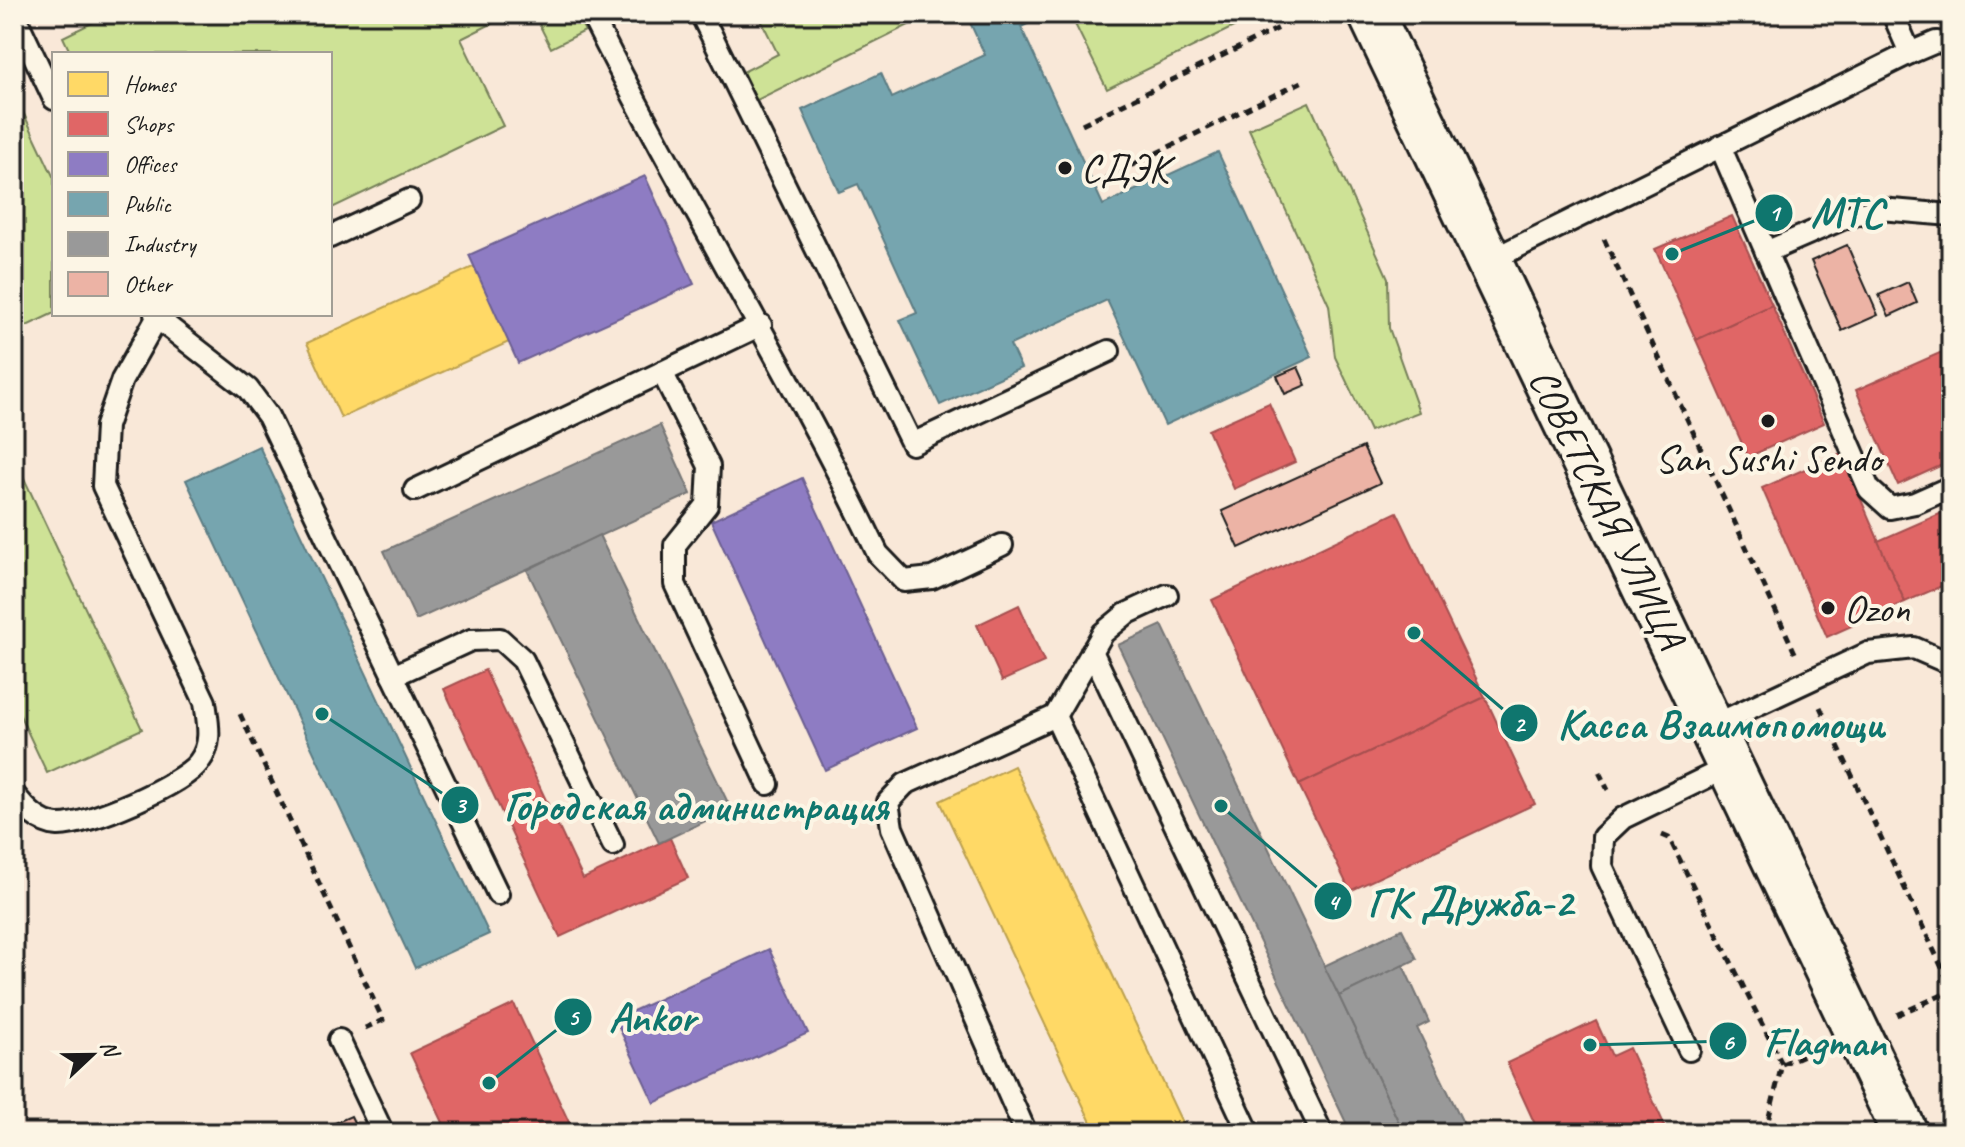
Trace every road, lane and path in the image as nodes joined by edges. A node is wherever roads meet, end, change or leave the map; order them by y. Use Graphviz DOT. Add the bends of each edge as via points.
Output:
graph roads {
  1 [pos="14,14"];
  2 [pos="591,14"];
  3 [pos="701,14"];
  4 [pos="1371,14"];
  5 [pos="1893,14"];
  6 [pos="1281,27"];
  7 [pos="1951,44"];
  8 [pos="1910,53"];
  9 [pos="1305,80"];
  10 [pos="52,95"];
  11 [pos="1082,124"];
  12 [pos="1720,146"];
  13 [pos="1106,178"];
  14 [pos="409,200"];
  15 [pos="1590,209"];
  16 [pos="1951,215"];
  17 [pos="332,236"];
  18 [pos="1766,252"];
  19 [pos="1489,261"];
  20 [pos="158,316"];
  21 [pos="160,316"];
  22 [pos="761,325"];
  23 [pos="1109,351"];
  24 [pos="662,372"];
  25 [pos="1951,487"];
  26 [pos="415,490"];
  27 [pos="1002,545"];
  28 [pos="1167,595"];
  29 [pos="1092,651"];
  30 [pos="1951,664"];
  31 [pos="393,676"];
  32 [pos="1808,681"];
  33 [pos="234,701"];
  34 [pos="1055,716"];
  35 [pos="1712,726"];
  36 [pos="1730,766"];
  37 [pos="1599,772"];
  38 [pos="768,784"];
  39 [pos="14,794"];
  40 [pos="1623,818"];
  41 [pos="613,845"];
  42 [pos="498,894"];
  43 [pos="1951,987"];
  44 [pos="383,1020"];
  45 [pos="339,1040"];
  46 [pos="1689,1050"];
  47 [pos="383,1133"];
  48 [pos="1026,1133"];
  49 [pos="1249,1133"];
  50 [pos="1322,1133"];
  51 [pos="1765,1133"];
  52 [pos="1905,1133"];
  1 -- 10 [label="lane"];
  2 -- 22 [label="lane"];
  3 -- 23 [label="lane" via="912,444"];
  4 -- 19 [label="street, СОВЕТСКАЯ УЛИЦА"];
  5 -- 8 [label="lane"];
  6 -- 11 [label="path"];
  7 -- 8 [label="lane" via="1936,42"];
  8 -- 12 [label="lane"];
  9 -- 13 [label="path"];
  12 -- 15 [label="lane"];
  12 -- 18 [label="lane"];
  14 -- 17 [label="lane"];
  15 -- 19 [label="lane"];
  15 -- 32 [label="path"];
  16 -- 18 [label="lane" via="1880,209 1849,216"];
  18 -- 25 [label="lane" via="1869,489 1890,508"];
  19 -- 35 [label="street, СОВЕТСКАЯ УЛИЦА"];
  20 -- 39 [label="lane" via="122,380 106,426 103,486 205,702 210,737 199,762 172,784 87,821 56,825 29,813"];
  21 -- 31 [label="lane" via="248,389 268,416"];
  22 -- 24 [label="lane"];
  22 -- 27 [label="lane" via="878,554 904,581 932,578"];
  24 -- 26 [label="lane"];
  24 -- 38 [label="lane" via="709,466 707,505 675,545 675,584"];
  28 -- 29 [label="lane" via="1126,614 1103,633"];
  29 -- 34 [label="lane"];
  29 -- 50 [label="lane"];
  30 -- 32 [label="lane" via="1914,648 1868,653"];
  31 -- 41 [label="lane" via="471,640 500,639 523,660"];
  31 -- 42 [label="lane"];
  32 -- 35 [label="lane"];
  32 -- 43 [label="path"];
  33 -- 44 [label="path"];
  34 -- 48 [label="lane" via="905,784 888,802 892,828"];
  34 -- 49 [label="lane"];
  35 -- 36 [label="street, СОВЕТСКАЯ УЛИЦА"];
  36 -- 40 [label="lane"];
  36 -- 52 [label="street, СОВЕТСКАЯ УЛИЦА"];
  37 -- 40 [label="path"];
  40 -- 46 [label="lane" via="1603,837 1602,866"];
  40 -- 51 [label="path" via="1669,838 1782,1064"];
  45 -- 47 [label="lane"];
}
